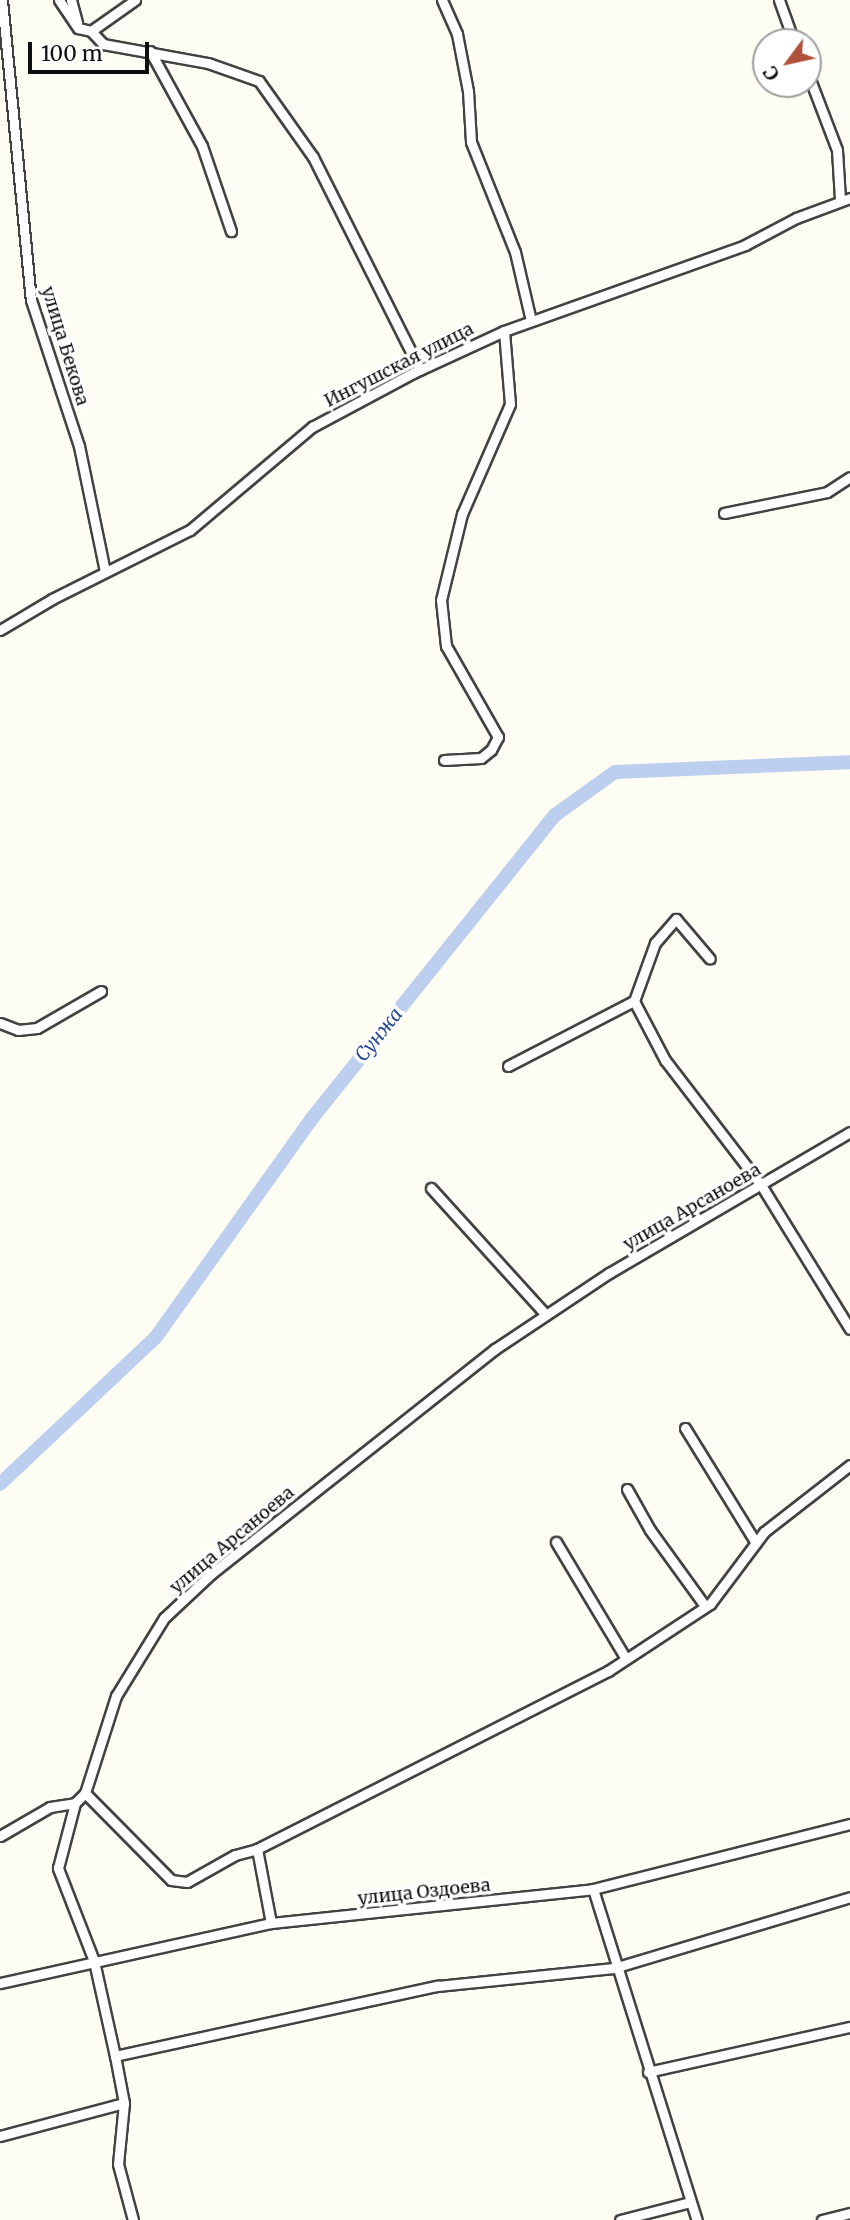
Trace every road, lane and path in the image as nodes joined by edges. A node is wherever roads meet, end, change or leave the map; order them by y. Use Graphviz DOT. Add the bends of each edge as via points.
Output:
graph roads {
  1 [pos="2,0"];
  2 [pos="59,0"];
  3 [pos="71,0"];
  4 [pos="135,0"];
  5 [pos="442,0"];
  6 [pos="779,0"];
  7 [pos="78,28"];
  8 [pos="789,28"];
  9 [pos="91,31"];
  10 [pos="150,51"];
  11 [pos="817,98"];
  12 [pos="845,199"];
  13 [pos="231,231"];
  14 [pos="531,321"];
  15 [pos="504,331"];
  16 [pos="420,370"];
  17 [pos="850,477"];
  18 [pos="724,513"];
  19 [pos="105,571"];
  20 [pos="0,630"];
  21 [pos="444,760"];
  22 [pos="710,959"];
  23 [pos="101,991"];
  24 [pos="634,1001"];
  25 [pos="0,1023"];
  26 [pos="508,1066"];
  27 [pos="850,1132"];
  28 [pos="761,1185"];
  29 [pos="431,1188"];
  30 [pos="546,1315"];
  31 [pos="850,1329"];
  32 [pos="685,1428"];
  33 [pos="850,1465"];
  34 [pos="627,1489"];
  35 [pos="556,1542"];
  36 [pos="756,1543"];
  37 [pos="705,1606"];
  38 [pos="626,1659"];
  39 [pos="85,1793"];
  40 [pos="75,1803"];
  41 [pos="850,1824"];
  42 [pos="0,1836"];
  43 [pos="257,1849"];
  44 [pos="593,1889"];
  45 [pos="850,1898"];
  46 [pos="271,1923"];
  47 [pos="94,1961"];
  48 [pos="614,1968"];
  49 [pos="0,1983"];
  50 [pos="850,2027"];
  51 [pos="116,2056"];
  52 [pos="648,2072"];
  53 [pos="124,2103"];
  54 [pos="0,2136"];
  55 [pos="690,2202"];
  56 [pos="850,2213"];
  57 [pos="133,2220"];
  58 [pos="620,2220"];
  59 [pos="697,2220"];
  60 [pos="822,2220"];
  1 -- 19 [label="street, улица Бекова" via="31,300 79,446"];
  2 -- 7 [label="street"];
  3 -- 7 [label="street"];
  4 -- 9 [label="street"];
  5 -- 14 [label="street" via="457,34 468,91 471,142 515,252"];
  6 -- 8 [label="street"];
  7 -- 9 [label="street"];
  9 -- 10 [label="street" via="103,44"];
  10 -- 13 [label="street" via="202,146"];
  10 -- 16 [label="street" via="208,63 259,81 313,157"];
  11 -- 12 [label="street" via="837,150"];
  12 -- 14 [label="street, Ингушская улица" via="745,245"];
  14 -- 15 [label="street, Ингушская улица"];
  15 -- 16 [label="street, Ингушская улица"];
  15 -- 21 [label="street" via="510,404 462,514 441,600 446,646 498,737 481,758"];
  16 -- 19 [label="street, Ингушская улица" via="312,427 190,530"];
  17 -- 18 [label="street" via="827,492"];
  19 -- 20 [label="street, Ингушская улица"];
  22 -- 24 [label="street" via="676,919 655,943"];
  23 -- 25 [label="street" via="37,1028 18,1030"];
  24 -- 26 [label="street"];
  24 -- 28 [label="street" via="665,1060"];
  27 -- 28 [label="street, улица Арсаноева"];
  28 -- 30 [label="street, улица Арсаноева"];
  28 -- 31 [label="street"];
  29 -- 30 [label="street"];
  30 -- 39 [label="street, улица Арсаноева" via="429,1401 211,1574 164,1618 116,1696"];
  32 -- 36 [label="street"];
  33 -- 36 [label="street"];
  34 -- 37 [label="street" via="650,1530"];
  35 -- 38 [label="street"];
  36 -- 37 [label="street"];
  37 -- 38 [label="street"];
  38 -- 43 [label="street"];
  39 -- 40 [label="street, улица Арсаноева"];
  39 -- 43 [label="street" via="171,1880 187,1882 234,1855"];
  40 -- 42 [label="street" via="50,1807"];
  40 -- 47 [label="street" via="58,1868"];
  41 -- 44 [label="street, улица Оздоева"];
  43 -- 46 [label="street"];
  44 -- 46 [label="street, улица Оздоева"];
  44 -- 48 [label="street"];
  45 -- 48 [label="street"];
  46 -- 47 [label="street, улица Оздоева" via="114,1961"];
  47 -- 49 [label="street, улица Оздоева"];
  47 -- 51 [label="street"];
  48 -- 51 [label="street" via="437,1986"];
  48 -- 52 [label="street"];
  50 -- 52 [label="street"];
  51 -- 53 [label="street"];
  52 -- 55 [label="street"];
  53 -- 54 [label="street"];
  53 -- 57 [label="street" via="118,2164"];
  55 -- 58 [label="street"];
  55 -- 59 [label="street"];
  56 -- 60 [label="street"];
}
